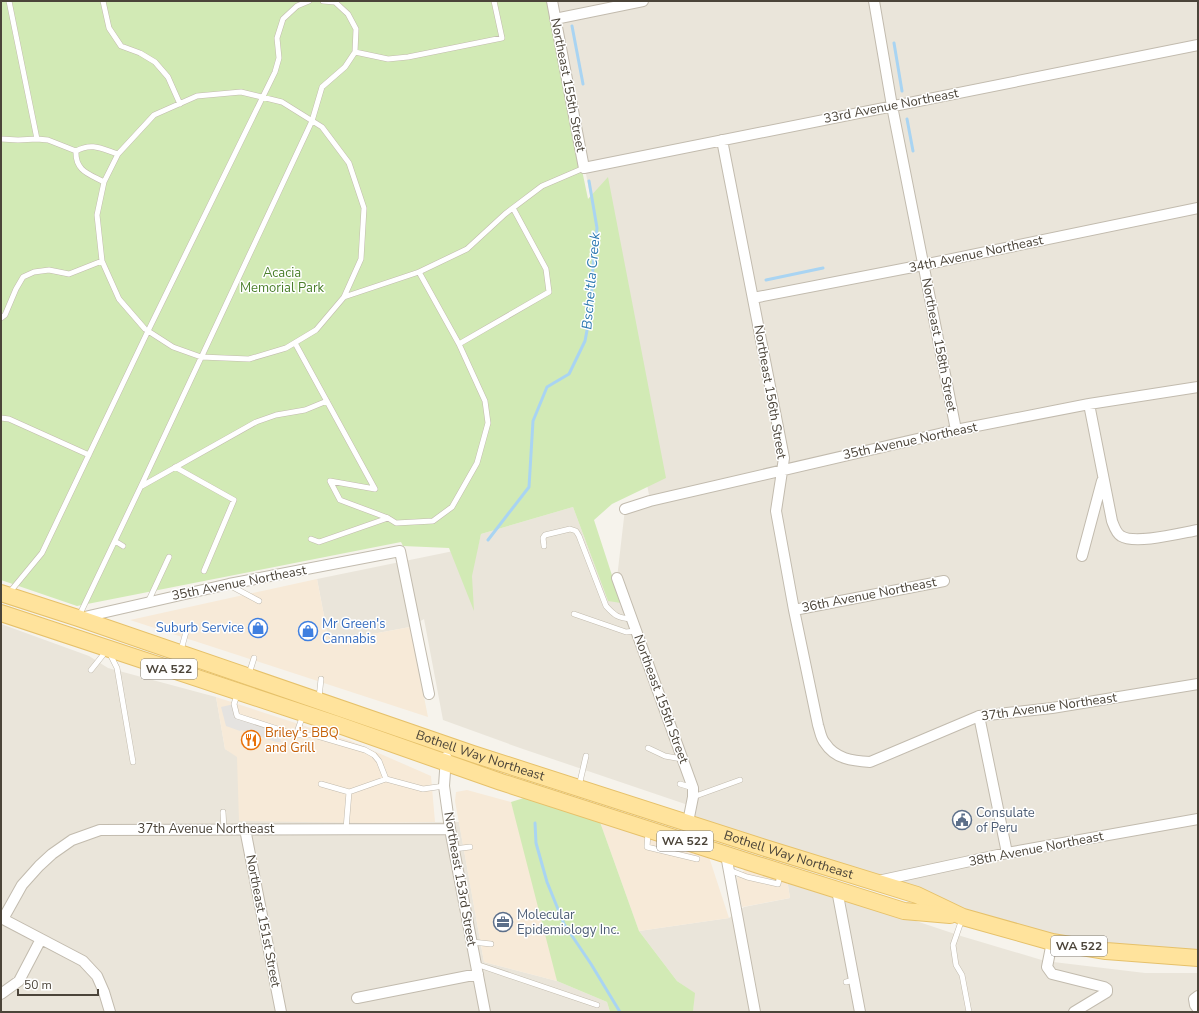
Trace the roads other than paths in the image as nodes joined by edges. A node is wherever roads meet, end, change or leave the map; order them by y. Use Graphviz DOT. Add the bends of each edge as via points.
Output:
graph roads {
  1 [pos="8,1"];
  2 [pos="103,1"];
  3 [pos="309,1"];
  4 [pos="323,1"];
  5 [pos="335,1"];
  6 [pos="494,1"];
  7 [pos="552,1"];
  8 [pos="643,1"];
  9 [pos="874,1"];
  10 [pos="555,19"];
  11 [pos="1198,45"];
  12 [pos="355,52"];
  13 [pos="263,97"];
  14 [pos="180,104"];
  15 [pos="892,106"];
  16 [pos="312,121"];
  17 [pos="1,139"];
  18 [pos="37,139"];
  19 [pos="722,140"];
  20 [pos="76,151"];
  21 [pos="118,154"];
  22 [pos="584,168"];
  23 [pos="104,182"];
  24 [pos="513,208"];
  25 [pos="1198,208"];
  26 [pos="102,261"];
  27 [pos="923,264"];
  28 [pos="419,272"];
  29 [pos="344,297"];
  30 [pos="753,298"];
  31 [pos="1,318"];
  32 [pos="148,331"];
  33 [pos="295,343"];
  34 [pos="459,344"];
  35 [pos="201,357"];
  36 [pos="1198,387"];
  37 [pos="327,401"];
  38 [pos="1089,404"];
  39 [pos="1,418"];
  40 [pos="956,430"];
  41 [pos="89,455"];
  42 [pos="175,467"];
  43 [pos="783,470"];
  44 [pos="1103,477"];
  45 [pos="142,486"];
  46 [pos="625,509"];
  47 [pos="388,518"];
  48 [pos="1198,530"];
  49 [pos="311,539"];
  50 [pos="115,541"];
  51 [pos="123,546"];
  52 [pos="544,546"];
  53 [pos="1082,556"];
  54 [pos="169,557"];
  55 [pos="204,571"];
  56 [pos="617,578"];
  57 [pos="944,581"];
  58 [pos="229,584"];
  59 [pos="3,598"];
  60 [pos="148,602"];
  61 [pos="259,602"];
  62 [pos="794,610"];
  63 [pos="1,613"];
  64 [pos="574,614"];
  65 [pos="78,618"];
  66 [pos="632,619"];
  67 [pos="636,631"];
  68 [pos="186,632"];
  69 [pos="108,648"];
  70 [pos="180,653"];
  71 [pos="254,658"];
  72 [pos="91,670"];
  73 [pos="249,677"];
  74 [pos="321,679"];
  75 [pos="1198,684"];
  76 [pos="238,692"];
  77 [pos="429,694"];
  78 [pos="319,701"];
  79 [pos="303,713"];
  80 [pos="979,716"];
  81 [pos="296,735"];
  82 [pos="448,745"];
  83 [pos="648,748"];
  84 [pos="837,755"];
  85 [pos="586,756"];
  86 [pos="682,759"];
  87 [pos="133,762"];
  88 [pos="445,763"];
  89 [pos="386,779"];
  90 [pos="740,780"];
  91 [pos="321,784"];
  92 [pos="680,784"];
  93 [pos="444,786"];
  94 [pos="578,788"];
  95 [pos="349,792"];
  96 [pos="693,792"];
  97 [pos="223,812"];
  98 [pos="1198,820"];
  99 [pos="688,822"];
  100 [pos="224,829"];
  101 [pos="245,829"];
  102 [pos="346,829"];
  103 [pos="450,829"];
  104 [pos="648,830"];
  105 [pos="470,847"];
  106 [pos="454,849"];
  107 [pos="1007,853"];
  108 [pos="697,859"];
  109 [pos="728,862"];
  110 [pos="874,882"];
  111 [pos="837,890"];
  112 [pos="961,916"];
  113 [pos="2,919"];
  114 [pos="41,939"];
  115 [pos="472,942"];
  116 [pos="1052,942"];
  117 [pos="491,944"];
  118 [pos="1198,958"];
  119 [pos="477,969"];
  120 [pos="1,994"];
  121 [pos="1198,996"];
  122 [pos="357,998"];
  123 [pos="597,1005"];
  124 [pos="1198,1009"];
  125 [pos="110,1012"];
  126 [pos="281,1012"];
  127 [pos="485,1012"];
  128 [pos="755,1012"];
  129 [pos="860,1012"];
  130 [pos="969,1012"];
  131 [pos="1074,1012"];
  1 -- 18 [label="lane"];
  2 -- 14 [label="lane" via="109,28 121,46 156,62 168,78"];
  3 -- 13 [label="lane" via="297,6 283,19 277,38 279,58"];
  4 -- 5 [label="lane"];
  5 -- 12 [label="lane" via="348,14 356,29"];
  6 -- 12 [label="lane" via="502,38 388,59"];
  7 -- 10 [label="street, Northeast 155th Street"];
  8 -- 10 [label="street"];
  9 -- 15 [label="street, Northeast 158th Street"];
  10 -- 22 [label="street, Northeast 155th Street"];
  11 -- 15 [label="street, 33rd Avenue Northeast"];
  12 -- 16 [label="lane" via="345,67 322,86"];
  13 -- 14 [label="lane" via="241,92 197,96"];
  13 -- 16 [label="lane" via="282,102"];
  13 -- 32 [label="lane"];
  14 -- 21 [label="lane" via="154,116"];
  15 -- 19 [label="street, 33rd Avenue Northeast"];
  15 -- 27 [label="street, Northeast 158th Street"];
  16 -- 29 [label="lane" via="322,127 349,163 364,208 361,259"];
  16 -- 35 [label="lane"];
  17 -- 18 [label="lane"];
  18 -- 20 [label="lane" via="48,140"];
  19 -- 22 [label="street, 33rd Avenue Northeast"];
  19 -- 30 [label="street, Northeast 156th Street"];
  20 -- 21 [label="lane" via="91,145"];
  20 -- 23 [label="lane" via="76,160 81,169"];
  21 -- 23 [label="lane"];
  22 -- 24 [label="lane" via="542,186"];
  23 -- 26 [label="lane" via="97,214"];
  24 -- 28 [label="lane" via="467,249"];
  24 -- 34 [label="lane" via="546,269 550,292"];
  25 -- 27 [label="street, 34th Avenue Northeast"];
  26 -- 31 [label="lane" via="69,274 49,270 23,277"];
  26 -- 32 [label="lane" via="119,299"];
  27 -- 30 [label="street, 34th Avenue Northeast"];
  27 -- 40 [label="street, Northeast 158th Street"];
  28 -- 29 [label="lane"];
  28 -- 34 [label="lane"];
  29 -- 33 [label="lane" via="316,330"];
  30 -- 43 [label="street, Northeast 156th Street" via="784,458"];
  32 -- 35 [label="lane" via="173,347"];
  32 -- 41 [label="lane"];
  33 -- 35 [label="lane" via="249,359"];
  33 -- 37 [label="lane"];
  34 -- 47 [label="lane" via="485,401 488,423 477,462 452,507 433,521 396,523"];
  35 -- 45 [label="lane"];
  36 -- 38 [label="street, 35th Avenue Northeast"];
  37 -- 42 [label="lane" via="305,410 276,415 256,422"];
  37 -- 47 [label="lane" via="375,489 330,481 340,500"];
  38 -- 40 [label="street, 35th Avenue Northeast"];
  38 -- 44 [label="street"];
  39 -- 41 [label="lane" via="9,419"];
  40 -- 43 [label="street, 35th Avenue Northeast"];
  41 -- 59 [label="lane" via="42,553"];
  42 -- 45 [label="lane"];
  42 -- 55 [label="lane" via="234,500"];
  43 -- 46 [label="street, 35th Avenue Northeast"];
  43 -- 62 [label="street, Northeast 156th Street" via="776,510"];
  44 -- 48 [label="street" via="1112,521 1120,536 1141,539"];
  44 -- 53 [label="street"];
  45 -- 50 [label="lane"];
  47 -- 49 [label="lane" via="319,542"];
  50 -- 51 [label="lane"];
  50 -- 65 [label="lane"];
  52 -- 66 [label="lane" via="545,535 570,529 576,531 606,606 621,618"];
  54 -- 60 [label="lane"];
  56 -- 66 [label="street, Northeast 155th Street"];
  57 -- 62 [label="street, 36th Avenue Northeast"];
  58 -- 60 [label="street, 35th Avenue Northeast"];
  58 -- 61 [label="lane"];
  58 -- 77 [label="street, 35th Avenue Northeast" via="400,551"];
  59 -- 65 [label="main road" via="70,628"];
  60 -- 65 [label="street, 35th Avenue Northeast"];
  62 -- 84 [label="street, Northeast 156th Street" via="818,725 825,743"];
  63 -- 69 [label="main road, Bothell Way Northeast / WA 522"];
  64 -- 67 [label="lane" via="626,632"];
  65 -- 70 [label="main road, Bothell Way Northeast / WA 522"];
  66 -- 67 [label="street, Northeast 155th Street"];
  67 -- 86 [label="street, Northeast 155th Street"];
  68 -- 70 [label="lane"];
  69 -- 70 [label="main road" via="118,643 175,662"];
  69 -- 72 [label="lane"];
  69 -- 76 [label="main road, Bothell Way Northeast / WA 522"];
  69 -- 87 [label="lane" via="117,668"];
  70 -- 73 [label="main road, Bothell Way Northeast / WA 522"];
  71 -- 73 [label="lane"];
  73 -- 78 [label="main road, Bothell Way Northeast / WA 522"];
  74 -- 78 [label="lane"];
  75 -- 80 [label="street, 37th Avenue Northeast" via="1052,708"];
  76 -- 79 [label="main road, Bothell Way Northeast / WA 522"];
  76 -- 81 [label="lane" via="234,704 237,716"];
  78 -- 82 [label="main road, Bothell Way Northeast / WA 522"];
  79 -- 81 [label="lane"];
  79 -- 88 [label="main road, Bothell Way Northeast / WA 522"];
  80 -- 84 [label="street, 37th Avenue Northeast" via="870,762 853,761"];
  80 -- 107 [label="street"];
  81 -- 89 [label="lane" via="314,735 365,750 379,761"];
  82 -- 88 [label="street, Northeast 153rd Street"];
  82 -- 94 [label="main road, Bothell Way Northeast / WA 522"];
  83 -- 86 [label="lane" via="665,756"];
  85 -- 94 [label="lane"];
  86 -- 96 [label="street, Northeast 155th Street"];
  88 -- 93 [label="street, Northeast 153rd Street"];
  88 -- 104 [label="main road, Bothell Way Northeast / WA 522"];
  89 -- 93 [label="lane" via="423,789"];
  89 -- 95 [label="lane"];
  90 -- 96 [label="lane"];
  91 -- 95 [label="lane"];
  92 -- 96 [label="lane"];
  93 -- 103 [label="street, Northeast 153rd Street"];
  94 -- 99 [label="main road, Bothell Way Northeast / WA 522"];
  95 -- 102 [label="lane"];
  96 -- 99 [label="street"];
  97 -- 100 [label="lane"];
  98 -- 107 [label="street, 38th Avenue Northeast"];
  99 -- 110 [label="main road, Bothell Way Northeast / WA 522"];
  100 -- 101 [label="street, 37th Avenue Northeast"];
  100 -- 113 [label="street, 37th Avenue Northeast" via="100,830 72,840 52,854 26,880"];
  101 -- 102 [label="street, 37th Avenue Northeast"];
  101 -- 126 [label="street, Northeast 151st Street"];
  102 -- 103 [label="street, 37th Avenue Northeast"];
  103 -- 106 [label="street, Northeast 153rd Street"];
  104 -- 108 [label="lane" via="646,846"];
  104 -- 109 [label="main road, Bothell Way Northeast / WA 522"];
  105 -- 106 [label="lane"];
  106 -- 115 [label="street, Northeast 153rd Street"];
  107 -- 110 [label="street, 38th Avenue Northeast"];
  109 -- 110 [label="main road" via="753,852 856,886"];
  109 -- 111 [label="main road, Bothell Way Northeast / WA 522" via="780,872"];
  109 -- 128 [label="street"];
  110 -- 112 [label="main road, Bothell Way Northeast / WA 522" via="917,895"];
  111 -- 112 [label="main road, Bothell Way Northeast / WA 522" via="908,914"];
  111 -- 129 [label="street" via="850,981"];
  112 -- 116 [label="main road, Bothell Way Northeast / WA 522"];
  112 -- 130 [label="lane" via="953,945"];
  113 -- 114 [label="street"];
  114 -- 120 [label="street" via="19,981"];
  114 -- 125 [label="street" via="83,961 97,976"];
  115 -- 117 [label="lane"];
  115 -- 119 [label="street, Northeast 153rd Street"];
  116 -- 118 [label="main road, Bothell Way Northeast / WA 522" via="1106,951"];
  116 -- 131 [label="street" via="1047,967 1052,974 1107,989 1107,992"];
  119 -- 122 [label="street"];
  119 -- 123 [label="lane"];
  119 -- 127 [label="street, Northeast 153rd Street"];
  121 -- 124 [label="street" via="1194,999"];
}
